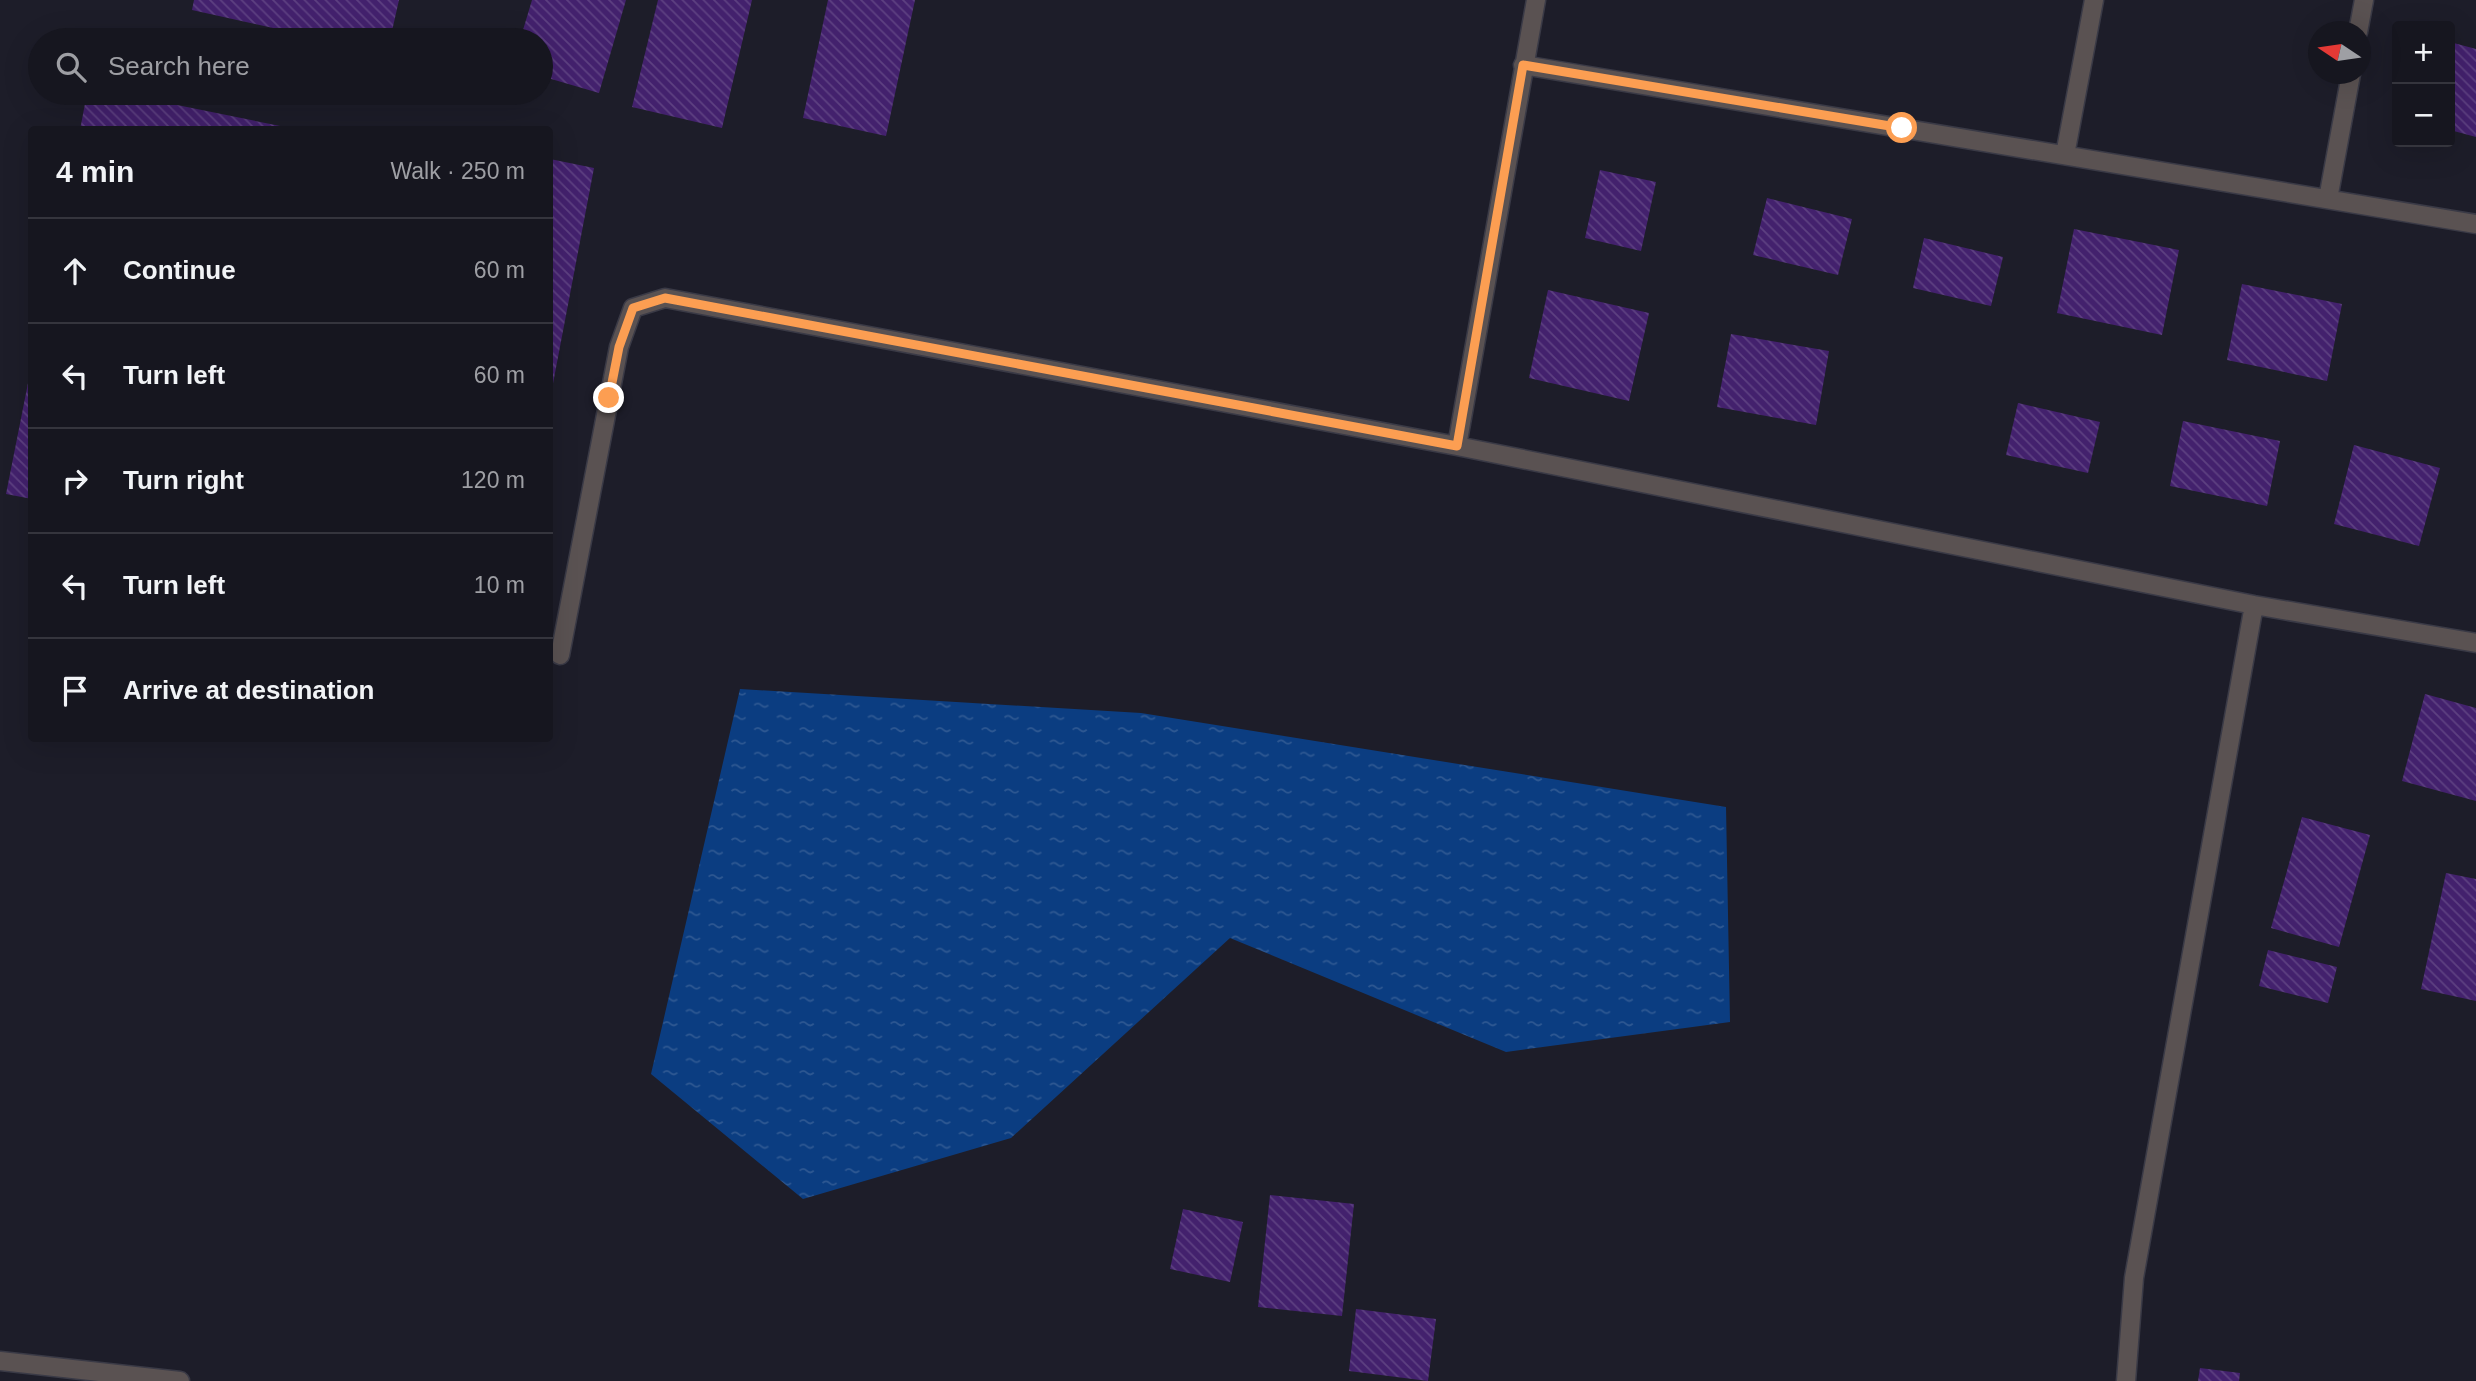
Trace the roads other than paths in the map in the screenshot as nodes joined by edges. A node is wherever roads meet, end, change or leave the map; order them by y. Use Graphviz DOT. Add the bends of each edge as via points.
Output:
graph roads {
  1 [pos="1536,0"];
  2 [pos="2094,0"];
  3 [pos="2364,0"];
  4 [pos="2360,21"];
  5 [pos="1523,65"];
  6 [pos="2349,84"];
  7 [pos="2065,155"];
  8 [pos="2328,199"];
  9 [pos="2476,224"];
  10 [pos="1457,446"];
  11 [pos="2254,605"];
  12 [pos="2476,643"];
  13 [pos="560,655"];
  14 [pos="0,1362"];
  15 [pos="180,1381"];
  16 [pos="2126,1381"];
  1 -- 5 [label="street"];
  2 -- 7 [label="street"];
  3 -- 4 [label="street"];
  5 -- 7 [label="street"];
  5 -- 10 [label="street"];
  6 -- 8 [label="street"];
  7 -- 8 [label="street"];
  8 -- 9 [label="street"];
  10 -- 11 [label="street"];
  10 -- 13 [label="street" via="665,298 633,308 619,347"];
  11 -- 12 [label="street"];
  11 -- 16 [label="street" via="2134,1278"];
  14 -- 15 [label="street"];
}
